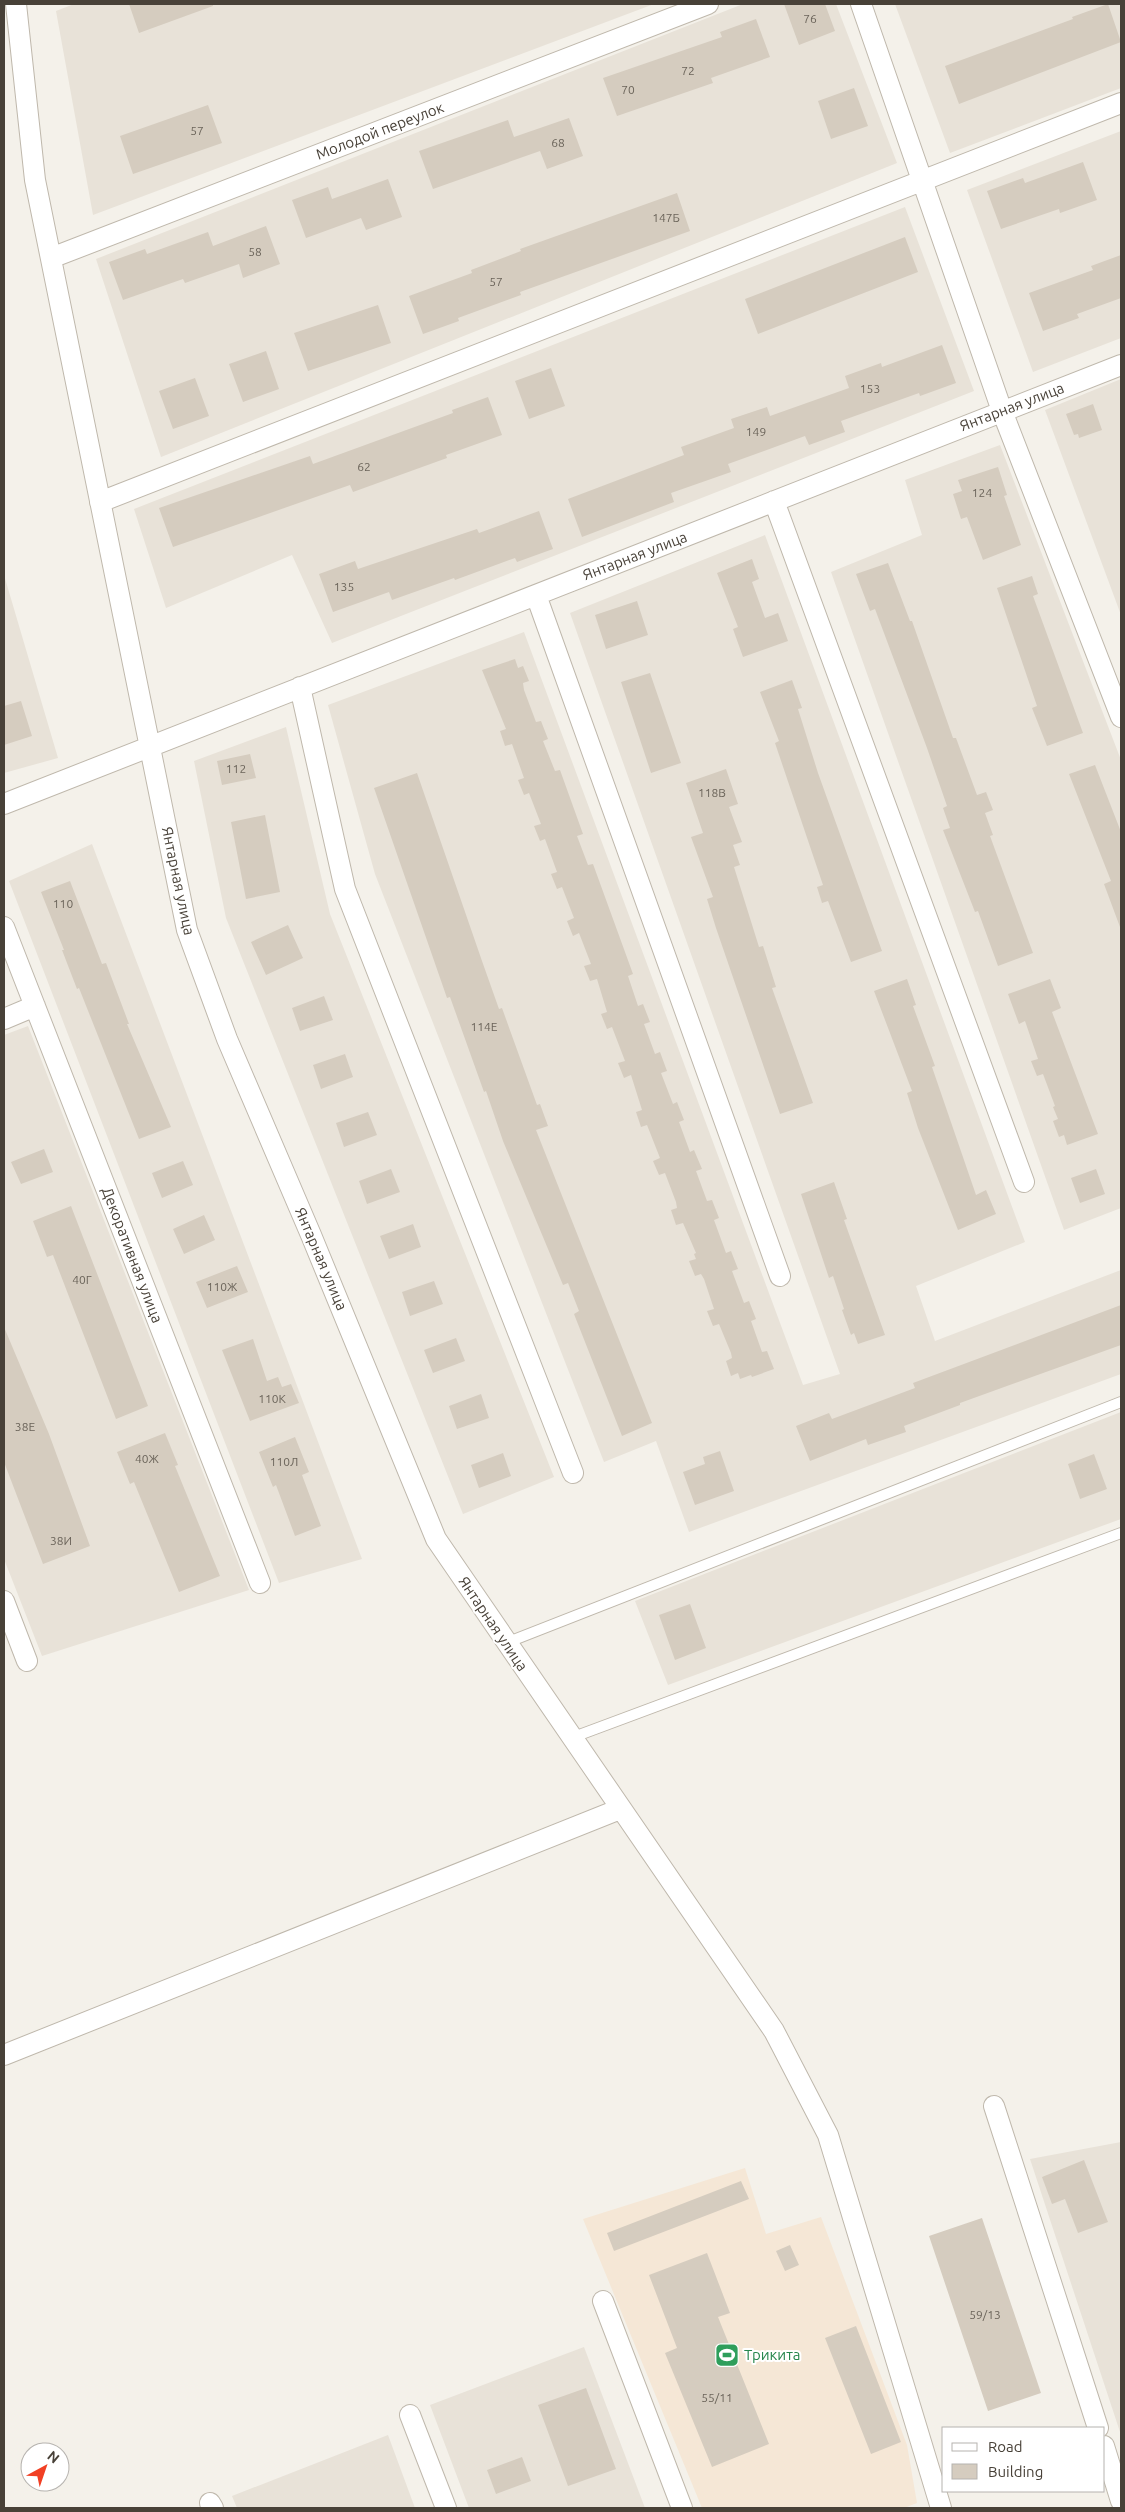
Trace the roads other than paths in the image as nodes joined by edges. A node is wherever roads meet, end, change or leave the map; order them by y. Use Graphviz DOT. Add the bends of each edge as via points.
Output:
graph roads {
  1 [pos="16,4"];
  2 [pos="708,4"];
  3 [pos="861,4"];
  4 [pos="1121,103"];
  5 [pos="924,180"];
  6 [pos="51,258"];
  7 [pos="1121,365"];
  8 [pos="1002,411"];
  9 [pos="774,501"];
  10 [pos="100,502"];
  11 [pos="536,595"];
  12 [pos="300,687"];
  13 [pos="1121,718"];
  14 [pos="150,746"];
  15 [pos="4,804"];
  16 [pos="4,927"];
  17 [pos="35,1006"];
  18 [pos="4,1019"];
  19 [pos="1024,1182"];
  20 [pos="780,1276"];
  21 [pos="1121,1402"];
  22 [pos="573,1473"];
  23 [pos="1121,1533"];
  24 [pos="260,1583"];
  25 [pos="4,1602"];
  26 [pos="506,1643"];
  27 [pos="27,1661"];
  28 [pos="570,1738"];
  29 [pos="620,1809"];
  30 [pos="4,2055"];
  31 [pos="994,2106"];
  32 [pos="603,2301"];
  33 [pos="410,2415"];
  34 [pos="1098,2427"];
  35 [pos="1105,2449"];
  36 [pos="1121,2501"];
  37 [pos="446,2508"];
  38 [pos="682,2508"];
  39 [pos="941,2508"];
  1 -- 6 [label="street" via="35,180"];
  2 -- 6 [label="street, Молодой переулок"];
  3 -- 5 [label="street"];
  4 -- 5 [label="street"];
  5 -- 8 [label="street"];
  5 -- 10 [label="street"];
  6 -- 10 [label="street"];
  7 -- 8 [label="street, Янтарная улица"];
  8 -- 9 [label="street, Янтарная улица"];
  8 -- 13 [label="street"];
  9 -- 11 [label="street, Янтарная улица"];
  9 -- 19 [label="street"];
  10 -- 14 [label="street"];
  11 -- 12 [label="street, Янтарная улица"];
  11 -- 20 [label="street"];
  12 -- 14 [label="street, Янтарная улица"];
  12 -- 22 [label="street" via="345,889"];
  14 -- 15 [label="street, Янтарная улица"];
  14 -- 26 [label="street, Янтарная улица" via="187,930 227,1039 436,1539"];
  16 -- 17 [label="street, Декоративная улица"];
  17 -- 18 [label="street"];
  17 -- 24 [label="street, Декоративная улица"];
  21 -- 26 [label="lane"];
  23 -- 28 [label="lane"];
  25 -- 27 [label="street"];
  26 -- 28 [label="street, Янтарная улица"];
  28 -- 29 [label="street, Янтарная улица"];
  29 -- 30 [label="street"];
  29 -- 39 [label="street, Янтарная улица" via="774,2031 828,2135"];
  31 -- 34 [label="street"];
  32 -- 38 [label="street"];
  33 -- 37 [label="street"];
  35 -- 36 [label="street"];
}
